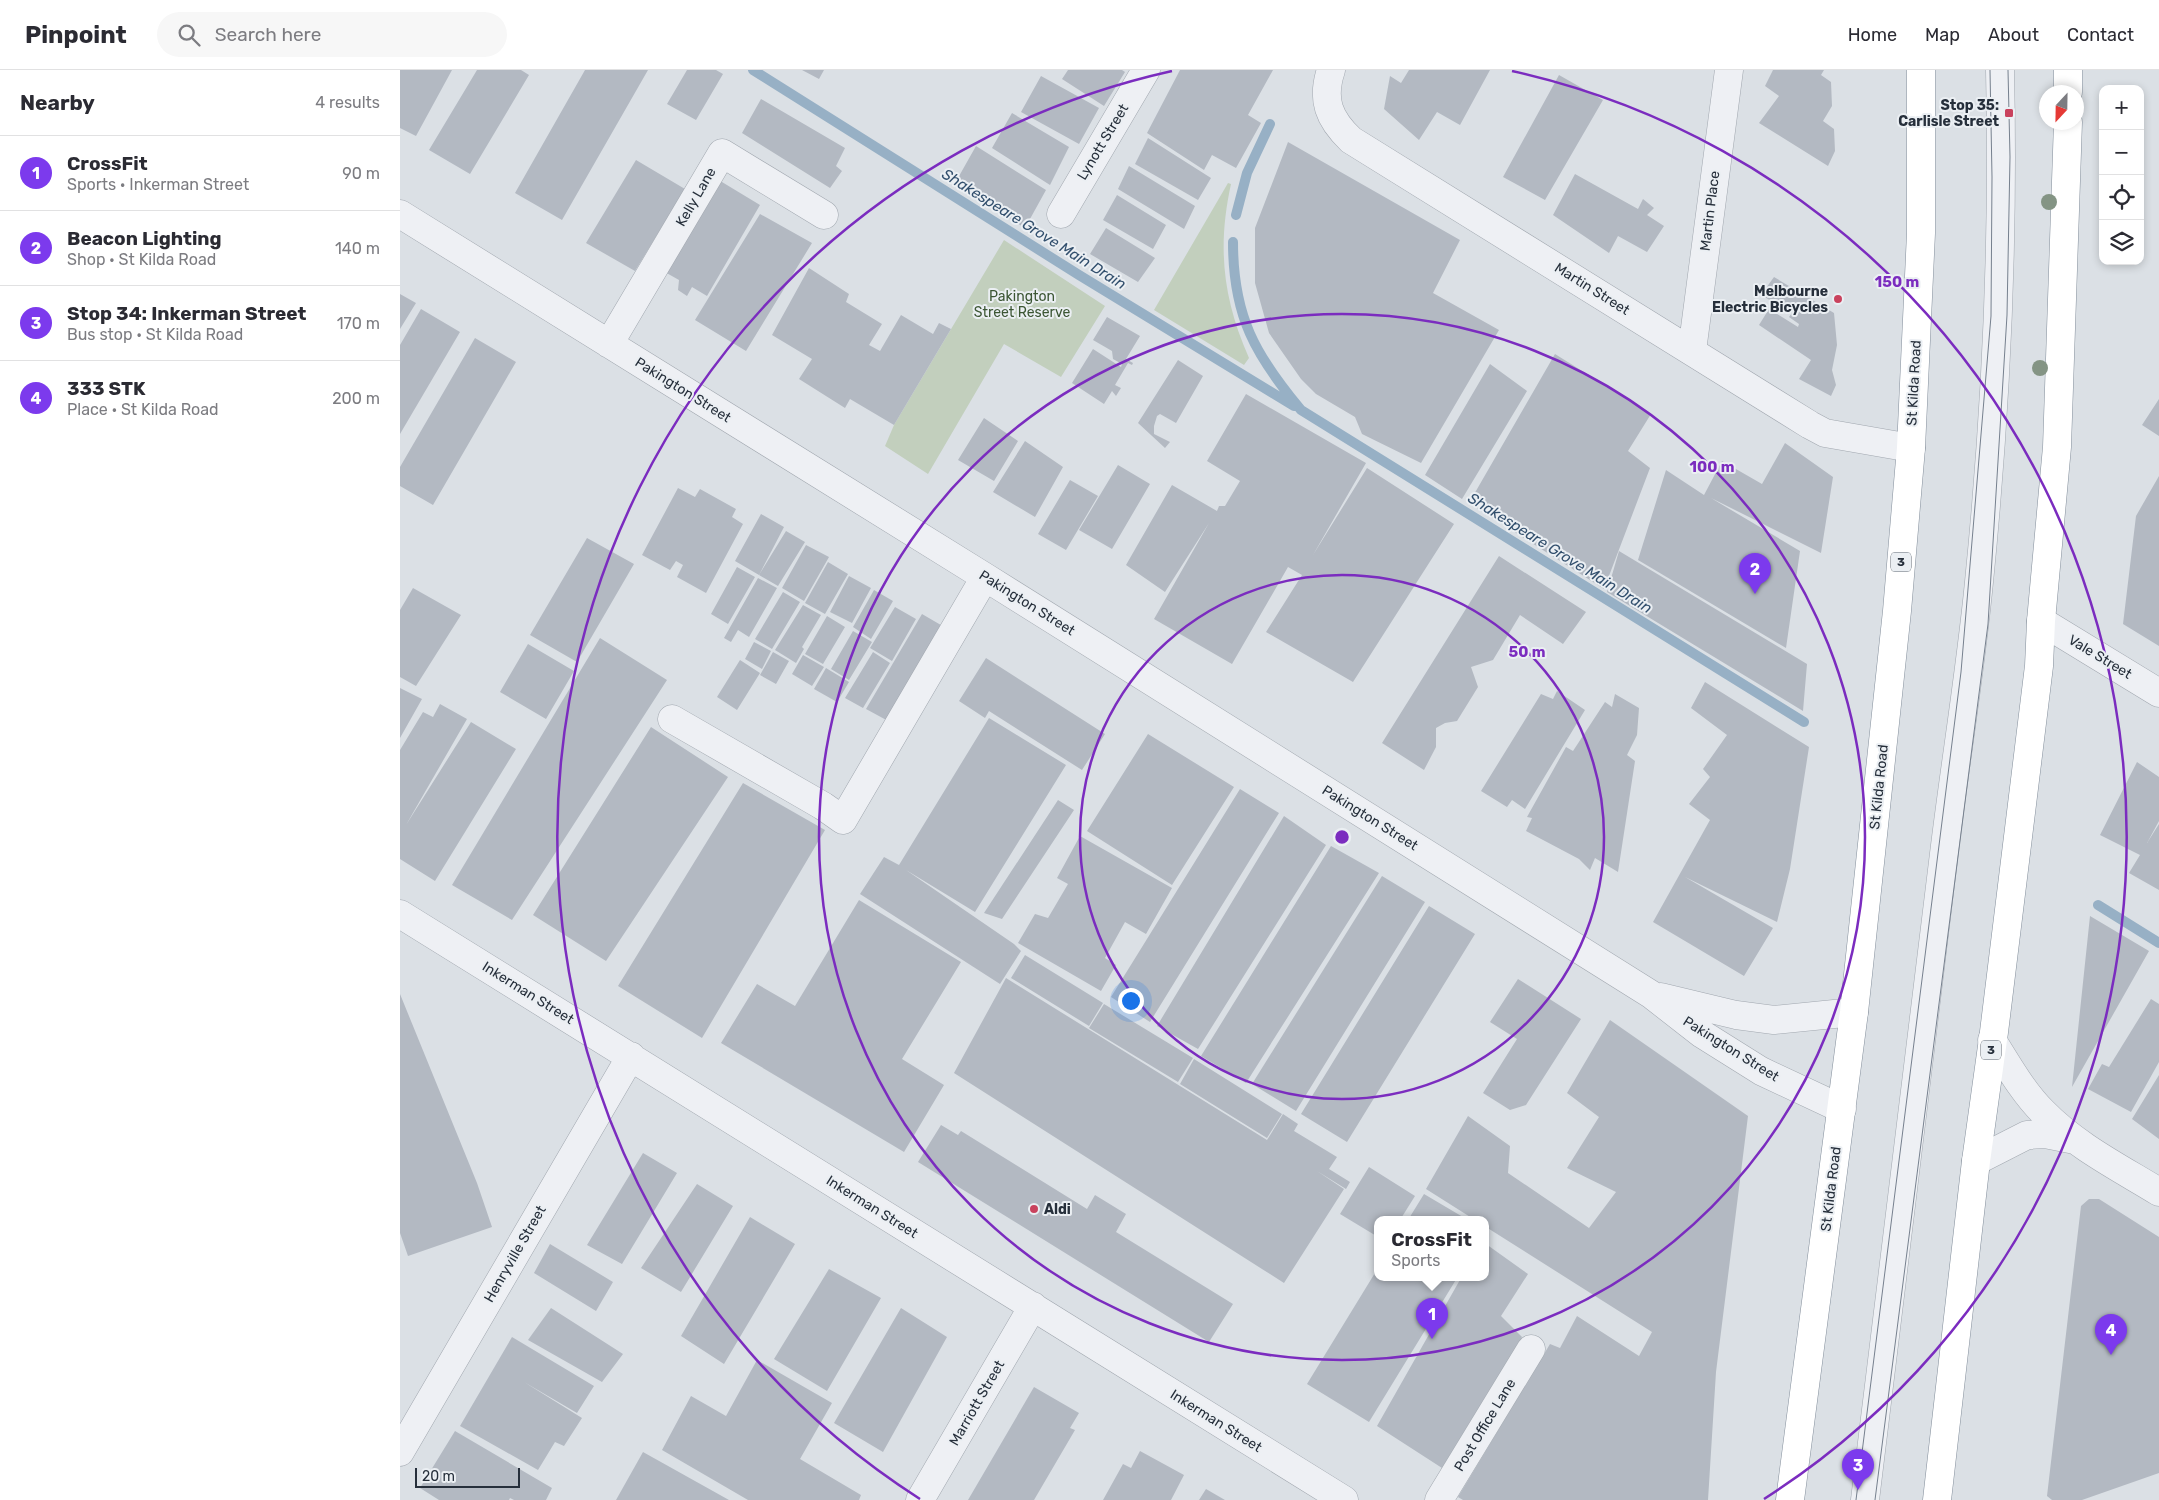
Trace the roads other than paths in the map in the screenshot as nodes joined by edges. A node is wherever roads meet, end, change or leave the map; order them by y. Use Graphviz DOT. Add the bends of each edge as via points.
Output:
graph roads {
  1 [pos="1146,70"];
  2 [pos="1331,70"];
  3 [pos="1729,70"];
  4 [pos="1921,70"];
  5 [pos="2000,70"];
  6 [pos="2068,70"];
  7 [pos="2068,85"];
  8 [pos="2068,130"];
  9 [pos="400,214"];
  10 [pos="1061,214"];
  11 [pos="824,215"];
  12 [pos="609,344"];
  13 [pos="1692,351"];
  14 [pos="1911,448"];
  15 [pos="985,577"];
  16 [pos="2041,621"];
  17 [pos="2159,693"];
  18 [pos="672,719"];
  19 [pos="400,914"];
  20 [pos="1652,995"];
  21 [pos="1854,1012"];
  22 [pos="1992,1040"];
  23 [pos="631,1056"];
  24 [pos="1842,1109"];
  25 [pos="2075,1140"];
  26 [pos="1976,1162"];
  27 [pos="2159,1192"];
  28 [pos="1033,1306"];
  29 [pos="1531,1349"];
  30 [pos="400,1452"];
  31 [pos="920,1500"];
  32 [pos="1344,1500"];
  33 [pos="1439,1500"];
  34 [pos="1790,1500"];
  35 [pos="1865,1500"];
  36 [pos="1937,1500"];
  1 -- 10 [label="street, Lynott Street"];
  2 -- 13 [label="street, Martin Street" via="1328,109 1336,126 1351,140"];
  3 -- 13 [label="street, Martin Place"];
  4 -- 14 [label="highway, St Kilda Road / 3" via="1921,234"];
  5 -- 35 [label="street" via="2001,268 1979,584"];
  6 -- 7 [label="highway"];
  8 -- 16 [label="highway, 3" via="2057,448"];
  9 -- 12 [label="street, Pakington Street"];
  11 -- 12 [label="street, Kelly Lane" via="722,153"];
  12 -- 15 [label="street, Pakington Street"];
  13 -- 14 [label="street, Martin Street" via="1826,433"];
  14 -- 21 [label="highway, St Kilda Road / 3" via="1880,785"];
  15 -- 18 [label="street" via="843,820"];
  15 -- 20 [label="street, Pakington Street"];
  16 -- 17 [label="street, Vale Street"];
  16 -- 22 [label="highway, 3" via="2039,666"];
  19 -- 23 [label="street, Inkerman Street"];
  20 -- 21 [label="street, Pakington Street" via="1736,1015 1774,1020"];
  20 -- 24 [label="street, Pakington Street" via="1702,1034 1761,1071"];
  21 -- 24 [label="highway, St Kilda Road / 3"];
  22 -- 25 [label="street" via="2023,1088 2043,1112"];
  22 -- 26 [label="highway, 3"];
  23 -- 28 [label="street, Inkerman Street"];
  23 -- 30 [label="street, Henryville Street"];
  24 -- 34 [label="highway, St Kilda Road / 3"];
  25 -- 26 [label="street" via="2045,1134 2027,1135"];
  25 -- 27 [label="street"];
  26 -- 36 [label="highway, 3"];
  28 -- 31 [label="street, Marriott Street"];
  28 -- 32 [label="street, Inkerman Street"];
  29 -- 33 [label="street, Post Office Lane"];
}
